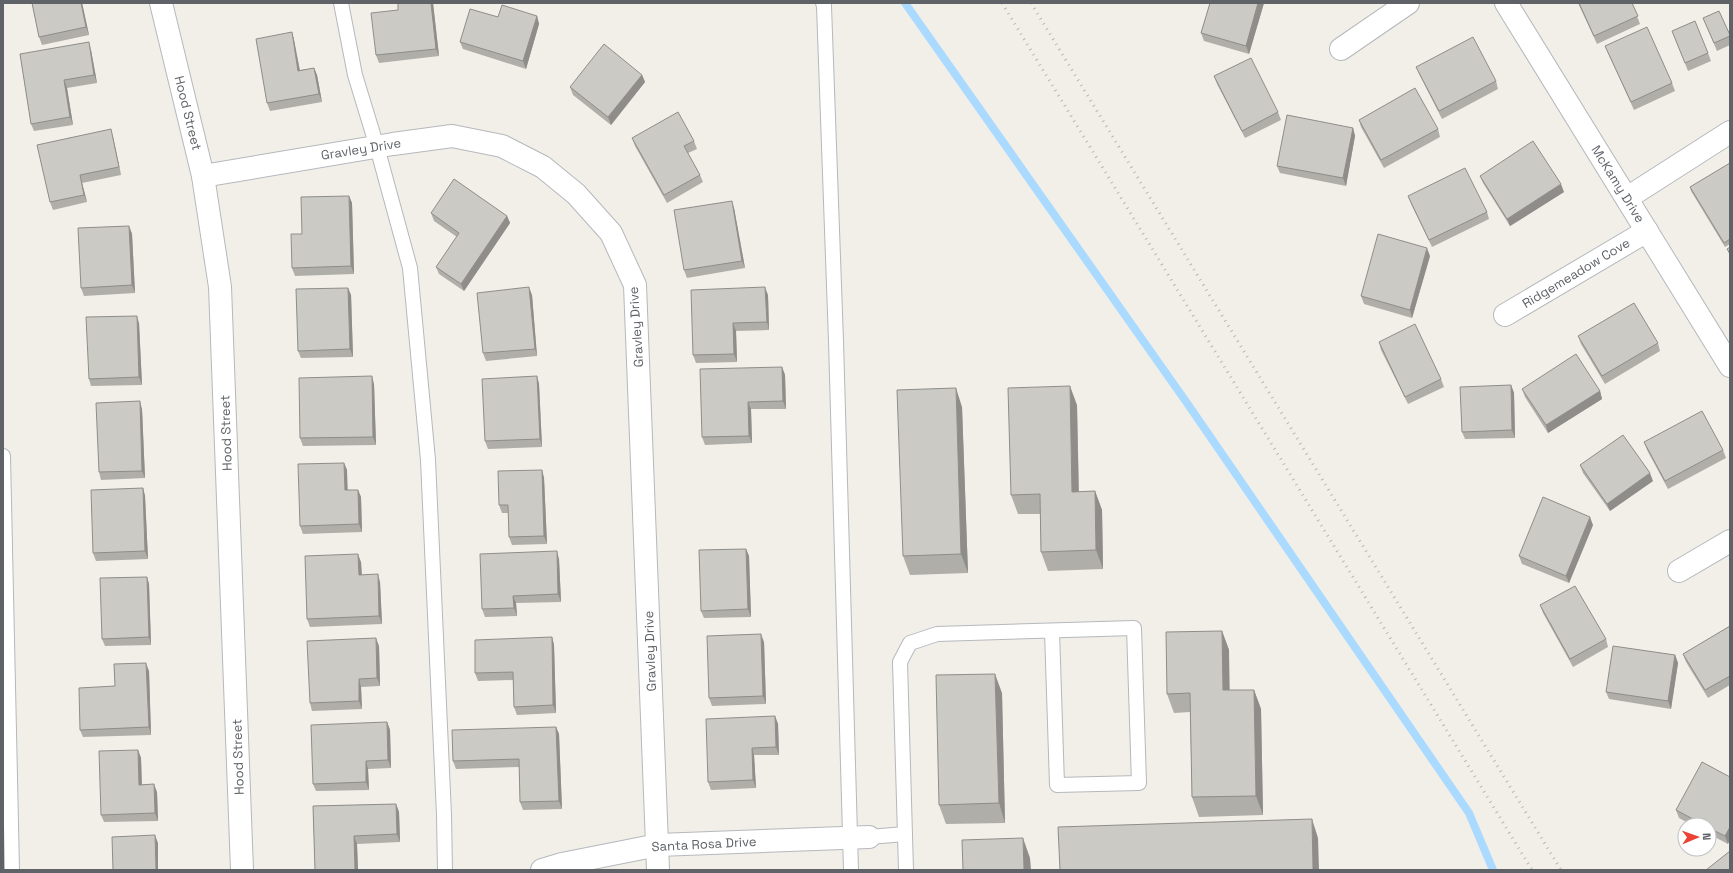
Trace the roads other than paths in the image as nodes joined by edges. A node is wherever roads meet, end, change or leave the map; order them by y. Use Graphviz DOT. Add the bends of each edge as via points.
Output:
graph roads {
  1 [pos="161,3"];
  2 [pos="341,3"];
  3 [pos="823,3"];
  4 [pos="1408,3"];
  5 [pos="1506,3"];
  6 [pos="1341,49"];
  7 [pos="1730,132"];
  8 [pos="377,147"];
  9 [pos="203,176"];
  10 [pos="1627,198"];
  11 [pos="1647,231"];
  12 [pos="1505,315"];
  13 [pos="1730,366"];
  14 [pos="3,456"];
  15 [pos="1730,541"];
  16 [pos="1680,572"];
  17 [pos="1052,631"];
  18 [pos="905,834"];
  19 [pos="859,837"];
  20 [pos="658,845"];
  21 [pos="12,870"];
  22 [pos="242,870"];
  23 [pos="445,870"];
  24 [pos="542,870"];
  25 [pos="658,870"];
  26 [pos="851,870"];
  27 [pos="906,870"];
  1 -- 9 [label="street, Hood Street"];
  2 -- 8 [label="lane" via="355,75"];
  3 -- 19 [label="lane"];
  4 -- 6 [label="street"];
  5 -- 10 [label="street, McKamy Drive"];
  7 -- 10 [label="street"];
  8 -- 9 [label="street, Gravley Drive"];
  8 -- 20 [label="street, Gravley Drive" via="452,136 502,146 543,167 576,194 611,233 635,286"];
  8 -- 23 [label="lane" via="410,268 427,452"];
  9 -- 22 [label="street, Hood Street" via="220,287"];
  10 -- 11 [label="street, McKamy Drive"];
  11 -- 12 [label="street, Ridgemeadow Cove"];
  11 -- 13 [label="street, McKamy Drive"];
  14 -- 21 [label="lane"];
  15 -- 16 [label="street"];
  17 -- 17 [label="lane" via="1134,628 1139,783 1057,785"];
  17 -- 18 [label="lane" via="936,634 910,643 900,662"];
  18 -- 19 [label="lane"];
  18 -- 27 [label="lane"];
  19 -- 20 [label="street, Santa Rosa Drive"];
  19 -- 26 [label="lane"];
  20 -- 24 [label="street, Santa Rosa Drive"];
  20 -- 25 [label="street, Gravley Drive"];
}
